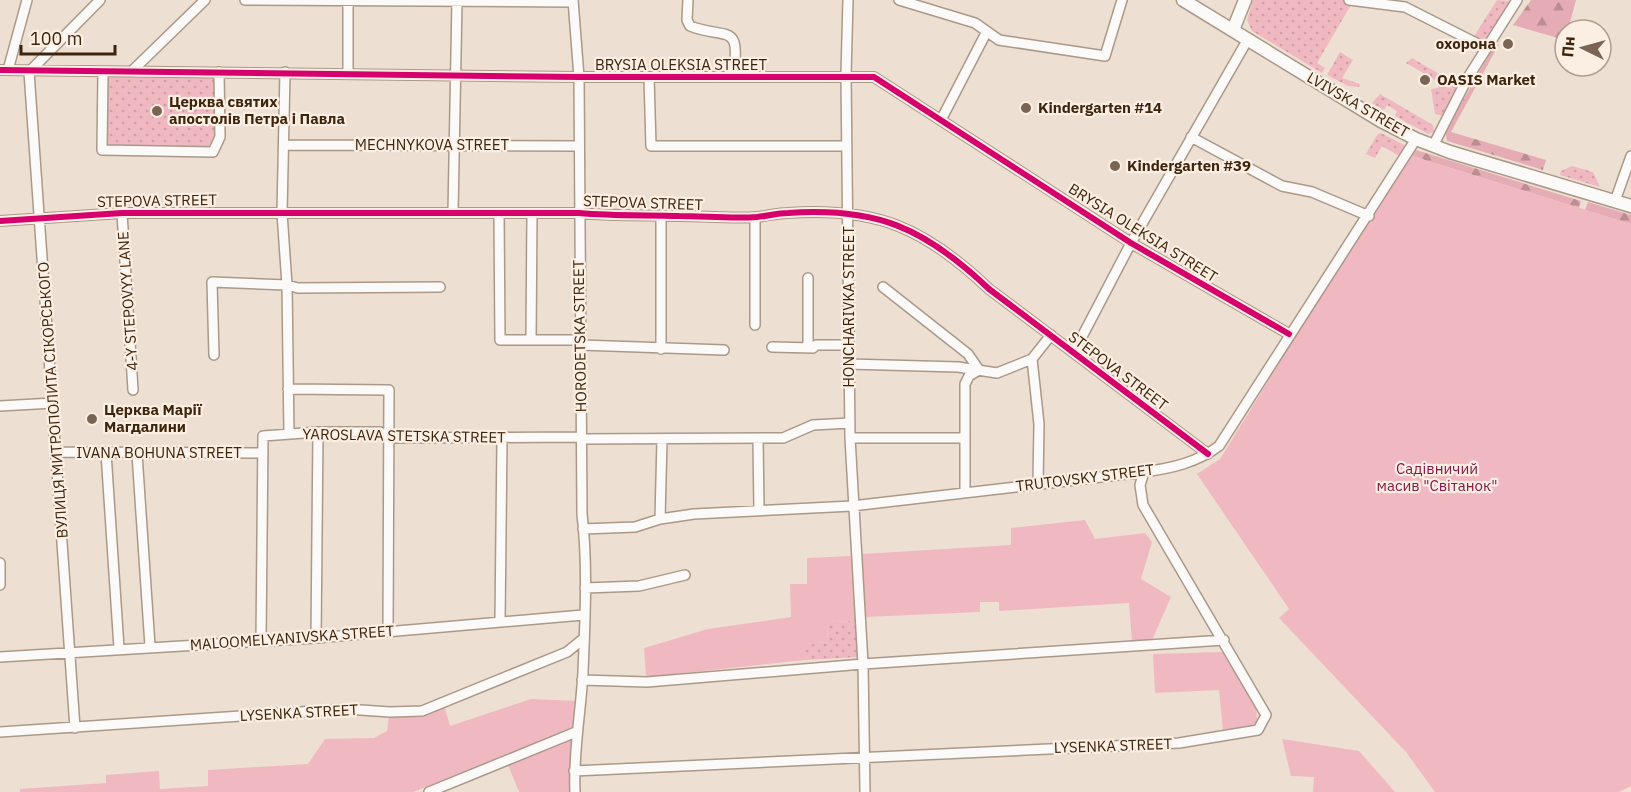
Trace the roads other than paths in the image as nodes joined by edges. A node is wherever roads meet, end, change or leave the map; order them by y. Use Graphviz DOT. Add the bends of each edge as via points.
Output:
graph roads {
  1 [pos="27,0"];
  2 [pos="100,0"];
  3 [pos="205,0"];
  4 [pos="245,0"];
  5 [pos="348,0"];
  6 [pos="688,0"];
  7 [pos="848,0"];
  8 [pos="899,0"];
  9 [pos="1122,0"];
  10 [pos="1183,0"];
  11 [pos="1245,0"];
  12 [pos="1349,0"];
  13 [pos="1517,0"];
  14 [pos="457,1"];
  15 [pos="573,1"];
  16 [pos="1233,30"];
  17 [pos="986,33"];
  18 [pos="1248,39"];
  19 [pos="1486,48"];
  20 [pos="4,70"];
  21 [pos="132,71"];
  22 [pos="29,72"];
  23 [pos="103,72"];
  24 [pos="219,72"];
  25 [pos="285,72"];
  26 [pos="348,74"];
  27 [pos="456,74"];
  28 [pos="846,75"];
  29 [pos="733,76"];
  30 [pos="649,77"];
  31 [pos="579,78"];
  32 [pos="941,120"];
  33 [pos="1191,137"];
  34 [pos="1416,139"];
  35 [pos="285,145"];
  36 [pos="453,145"];
  37 [pos="579,146"];
  38 [pos="847,146"];
  39 [pos="1434,146"];
  40 [pos="1631,156"];
  41 [pos="1615,201"];
  42 [pos="1631,206"];
  43 [pos="122,213"];
  44 [pos="282,213"];
  45 [pos="453,213"];
  46 [pos="579,213"];
  47 [pos="848,213"];
  48 [pos="499,214"];
  49 [pos="532,214"];
  50 [pos="661,215"];
  51 [pos="1369,216"];
  52 [pos="755,217"];
  53 [pos="41,218"];
  54 [pos="0,221"];
  55 [pos="1131,243"];
  56 [pos="808,278"];
  57 [pos="287,285"];
  58 [pos="440,287"];
  59 [pos="883,287"];
  60 [pos="755,325"];
  61 [pos="1289,334"];
  62 [pos="1051,335"];
  63 [pos="531,340"];
  64 [pos="581,343"];
  65 [pos="849,345"];
  66 [pos="772,347"];
  67 [pos="808,348"];
  68 [pos="661,349"];
  69 [pos="724,350"];
  70 [pos="1074,352"];
  71 [pos="214,355"];
  72 [pos="1032,359"];
  73 [pos="849,364"];
  74 [pos="980,370"];
  75 [pos="288,389"];
  76 [pos="134,390"];
  77 [pos="53,404"];
  78 [pos="0,406"];
  79 [pos="850,423"];
  80 [pos="318,432"];
  81 [pos="289,434"];
  82 [pos="387,438"];
  83 [pos="581,438"];
  84 [pos="850,438"];
  85 [pos="964,438"];
  86 [pos="502,439"];
  87 [pos="758,439"];
  88 [pos="662,440"];
  89 [pos="57,452"];
  90 [pos="106,453"];
  91 [pos="261,453"];
  92 [pos="137,454"];
  93 [pos="1208,454"];
  94 [pos="1144,472"];
  95 [pos="1038,483"];
  96 [pos="965,492"];
  97 [pos="852,506"];
  98 [pos="759,510"];
  99 [pos="660,519"];
  100 [pos="583,529"];
  101 [pos="0,563"];
  102 [pos="685,575"];
  103 [pos="0,585"];
  104 [pos="585,588"];
  105 [pos="583,615"];
  106 [pos="500,621"];
  107 [pos="388,632"];
  108 [pos="316,638"];
  109 [pos="583,639"];
  110 [pos="261,640"];
  111 [pos="1224,640"];
  112 [pos="150,646"];
  113 [pos="119,648"];
  114 [pos="70,652"];
  115 [pos="0,657"];
  116 [pos="863,664"];
  117 [pos="582,676"];
  118 [pos="75,728"];
  119 [pos="0,732"];
  120 [pos="576,732"];
  121 [pos="864,756"];
  122 [pos="574,771"];
  123 [pos="429,792"];
  124 [pos="575,792"];
  125 [pos="865,792"];
  1 -- 20 [label="street"];
  2 -- 22 [label="street"];
  3 -- 21 [label="street"];
  4 -- 5 [label="street"];
  5 -- 14 [label="street"];
  5 -- 26 [label="street"];
  6 -- 29 [label="street" via="690,26 732,37"];
  7 -- 28 [label="street, HONCHARIVKA STREET"];
  8 -- 17 [label="street" via="975,23"];
  9 -- 17 [label="street" via="1105,57 1012,44"];
  10 -- 16 [label="main road, LVIVSKA STREET"];
  11 -- 16 [label="main road"];
  12 -- 19 [label="street" via="1405,7"];
  13 -- 19 [label="street"];
  14 -- 15 [label="street"];
  14 -- 27 [label="street"];
  15 -- 31 [label="street, HORODETSKA STREET"];
  16 -- 18 [label="main road, LVIVSKA STREET"];
  17 -- 32 [label="street"];
  18 -- 33 [label="street"];
  18 -- 34 [label="main road, LVIVSKA STREET"];
  19 -- 39 [label="street"];
  20 -- 22 [label="street, BRYSIA OLEKSIA STREET"];
  21 -- 23 [label="street, BRYSIA OLEKSIA STREET"];
  21 -- 24 [label="street, BRYSIA OLEKSIA STREET"];
  22 -- 23 [label="street, BRYSIA OLEKSIA STREET"];
  22 -- 53 [label="street, ВУЛИЦЯ МИТРОПОЛИТА СІКОРСЬКОГО"];
  23 -- 24 [label="street" via="102,150 213,152 220,137"];
  24 -- 25 [label="street, BRYSIA OLEKSIA STREET"];
  25 -- 26 [label="street, BRYSIA OLEKSIA STREET"];
  25 -- 35 [label="street"];
  26 -- 27 [label="street, BRYSIA OLEKSIA STREET"];
  27 -- 31 [label="street, BRYSIA OLEKSIA STREET"];
  27 -- 36 [label="street"];
  28 -- 29 [label="street, BRYSIA OLEKSIA STREET"];
  28 -- 32 [label="street, BRYSIA OLEKSIA STREET" via="874,77"];
  28 -- 38 [label="street, HONCHARIVKA STREET"];
  29 -- 30 [label="street, BRYSIA OLEKSIA STREET"];
  30 -- 31 [label="street, BRYSIA OLEKSIA STREET"];
  30 -- 38 [label="street" via="651,146"];
  31 -- 37 [label="street, HORODETSKA STREET"];
  32 -- 55 [label="street, BRYSIA OLEKSIA STREET"];
  33 -- 51 [label="street" via="1282,186 1312,192"];
  33 -- 55 [label="street"];
  34 -- 39 [label="main road, LVIVSKA STREET"];
  34 -- 51 [label="street, TRUTOVSKY STREET"];
  35 -- 36 [label="street, MECHNYKOVA STREET"];
  35 -- 44 [label="street"];
  36 -- 37 [label="street, MECHNYKOVA STREET"];
  36 -- 45 [label="street"];
  37 -- 46 [label="street, HORODETSKA STREET"];
  38 -- 47 [label="street, HONCHARIVKA STREET"];
  39 -- 41 [label="main road, LVIVSKA STREET"];
  40 -- 41 [label="street"];
  41 -- 42 [label="main road, LVIVSKA STREET"];
  43 -- 44 [label="street, STEPOVA STREET"];
  43 -- 53 [label="street, STEPOVA STREET"];
  43 -- 76 [label="street, 4-Y STEPOVYY LANE"];
  44 -- 45 [label="street, STEPOVA STREET"];
  44 -- 57 [label="street"];
  45 -- 48 [label="street, STEPOVA STREET"];
  46 -- 49 [label="street, STEPOVA STREET"];
  46 -- 50 [label="street, STEPOVA STREET"];
  46 -- 64 [label="street, HORODETSKA STREET"];
  47 -- 52 [label="street, STEPOVA STREET"];
  47 -- 62 [label="street, STEPOVA STREET" via="877,217 933,243"];
  47 -- 65 [label="street, HONCHARIVKA STREET"];
  48 -- 49 [label="street, STEPOVA STREET"];
  48 -- 63 [label="street" via="500,340"];
  49 -- 63 [label="street"];
  50 -- 52 [label="street, STEPOVA STREET"];
  50 -- 68 [label="street"];
  51 -- 61 [label="street, TRUTOVSKY STREET"];
  52 -- 60 [label="street"];
  53 -- 54 [label="street, STEPOVA STREET"];
  53 -- 77 [label="street, ВУЛИЦЯ МИТРОПОЛИТА СІКОРСЬКОГО"];
  55 -- 61 [label="street, BRYSIA OLEKSIA STREET"];
  55 -- 70 [label="street"];
  56 -- 67 [label="street"];
  57 -- 58 [label="street"];
  57 -- 71 [label="street" via="212,282"];
  57 -- 75 [label="street"];
  59 -- 74 [label="street" via="968,354"];
  61 -- 93 [label="street, TRUTOVSKY STREET" via="1219,446"];
  62 -- 70 [label="street, STEPOVA STREET"];
  62 -- 72 [label="street"];
  63 -- 64 [label="street"];
  64 -- 68 [label="street"];
  64 -- 83 [label="street, HORODETSKA STREET"];
  65 -- 67 [label="street"];
  65 -- 73 [label="street, HONCHARIVKA STREET"];
  66 -- 67 [label="street"];
  68 -- 69 [label="street"];
  70 -- 93 [label="street, STEPOVA STREET"];
  72 -- 74 [label="street" via="997,373"];
  72 -- 95 [label="street" via="1039,424"];
  73 -- 74 [label="street"];
  73 -- 79 [label="street, HONCHARIVKA STREET"];
  74 -- 85 [label="street" via="964,384"];
  75 -- 81 [label="street"];
  75 -- 82 [label="street" via="389,390"];
  77 -- 78 [label="street"];
  77 -- 89 [label="street, ВУЛИЦЯ МИТРОПОЛИТА СІКОРСЬКОГО"];
  79 -- 84 [label="street, HONCHARIVKA STREET"];
  79 -- 87 [label="street, YAROSLAVA STETSKA STREET" via="813,425 783,438"];
  80 -- 81 [label="street, YAROSLAVA STETSKA STREET"];
  80 -- 82 [label="street, YAROSLAVA STETSKA STREET" via="380,432"];
  80 -- 108 [label="street"];
  81 -- 91 [label="street, YAROSLAVA STETSKA STREET" via="263,436"];
  82 -- 86 [label="street, YAROSLAVA STETSKA STREET"];
  82 -- 107 [label="street"];
  83 -- 86 [label="street, YAROSLAVA STETSKA STREET"];
  83 -- 88 [label="street, YAROSLAVA STETSKA STREET"];
  83 -- 100 [label="street, HORODETSKA STREET"];
  84 -- 85 [label="street"];
  84 -- 97 [label="street, HONCHARIVKA STREET"];
  85 -- 96 [label="street"];
  86 -- 106 [label="street"];
  87 -- 88 [label="street, YAROSLAVA STETSKA STREET"];
  87 -- 98 [label="street"];
  88 -- 99 [label="street"];
  89 -- 90 [label="street, IVANA BOHUNA STREET"];
  89 -- 114 [label="street, ВУЛИЦЯ МИТРОПОЛИТА СІКОРСЬКОГО"];
  90 -- 92 [label="street, IVANA BOHUNA STREET"];
  90 -- 113 [label="street"];
  91 -- 92 [label="street, IVANA BOHUNA STREET"];
  91 -- 110 [label="street"];
  92 -- 112 [label="street"];
  93 -- 94 [label="street, TRUTOVSKY STREET" via="1179,467"];
  94 -- 95 [label="street, TRUTOVSKY STREET"];
  94 -- 111 [label="street, LYSENKA STREET" via="1140,485 1143,505"];
  95 -- 96 [label="street, TRUTOVSKY STREET"];
  96 -- 97 [label="street, TRUTOVSKY STREET"];
  97 -- 98 [label="street, TRUTOVSKY STREET"];
  97 -- 116 [label="street"];
  98 -- 99 [label="street, TRUTOVSKY STREET"];
  99 -- 100 [label="street, TRUTOVSKY STREET" via="635,526"];
  100 -- 104 [label="street, HORODETSKA STREET"];
  101 -- 103 [label="street"];
  102 -- 104 [label="street" via="639,586"];
  104 -- 105 [label="street, HORODETSKA STREET"];
  105 -- 106 [label="street, MALOOMELYANIVSKA STREET"];
  105 -- 109 [label="street, HORODETSKA STREET"];
  106 -- 107 [label="street, MALOOMELYANIVSKA STREET"];
  107 -- 108 [label="street, MALOOMELYANIVSKA STREET"];
  108 -- 110 [label="street, MALOOMELYANIVSKA STREET"];
  109 -- 117 [label="street, HORODETSKA STREET"];
  109 -- 118 [label="street, LYSENKA STREET" via="567,652 422,711 346,708"];
  110 -- 112 [label="street, MALOOMELYANIVSKA STREET"];
  111 -- 116 [label="street"];
  111 -- 121 [label="street, LYSENKA STREET" via="1266,715 1258,730 1179,743"];
  112 -- 113 [label="street, MALOOMELYANIVSKA STREET"];
  113 -- 114 [label="street, MALOOMELYANIVSKA STREET"];
  114 -- 115 [label="street, MALOOMELYANIVSKA STREET"];
  114 -- 118 [label="street, ВУЛИЦЯ МИТРОПОЛИТА СІКОРСЬКОГО"];
  116 -- 117 [label="street" via="647,682"];
  116 -- 121 [label="street"];
  117 -- 120 [label="street, HORODETSKA STREET"];
  118 -- 119 [label="street, LYSENKA STREET"];
  120 -- 122 [label="street, HORODETSKA STREET"];
  120 -- 123 [label="street"];
  121 -- 122 [label="street, LYSENKA STREET"];
  121 -- 125 [label="street"];
  122 -- 124 [label="street, HORODETSKA STREET"];
}
